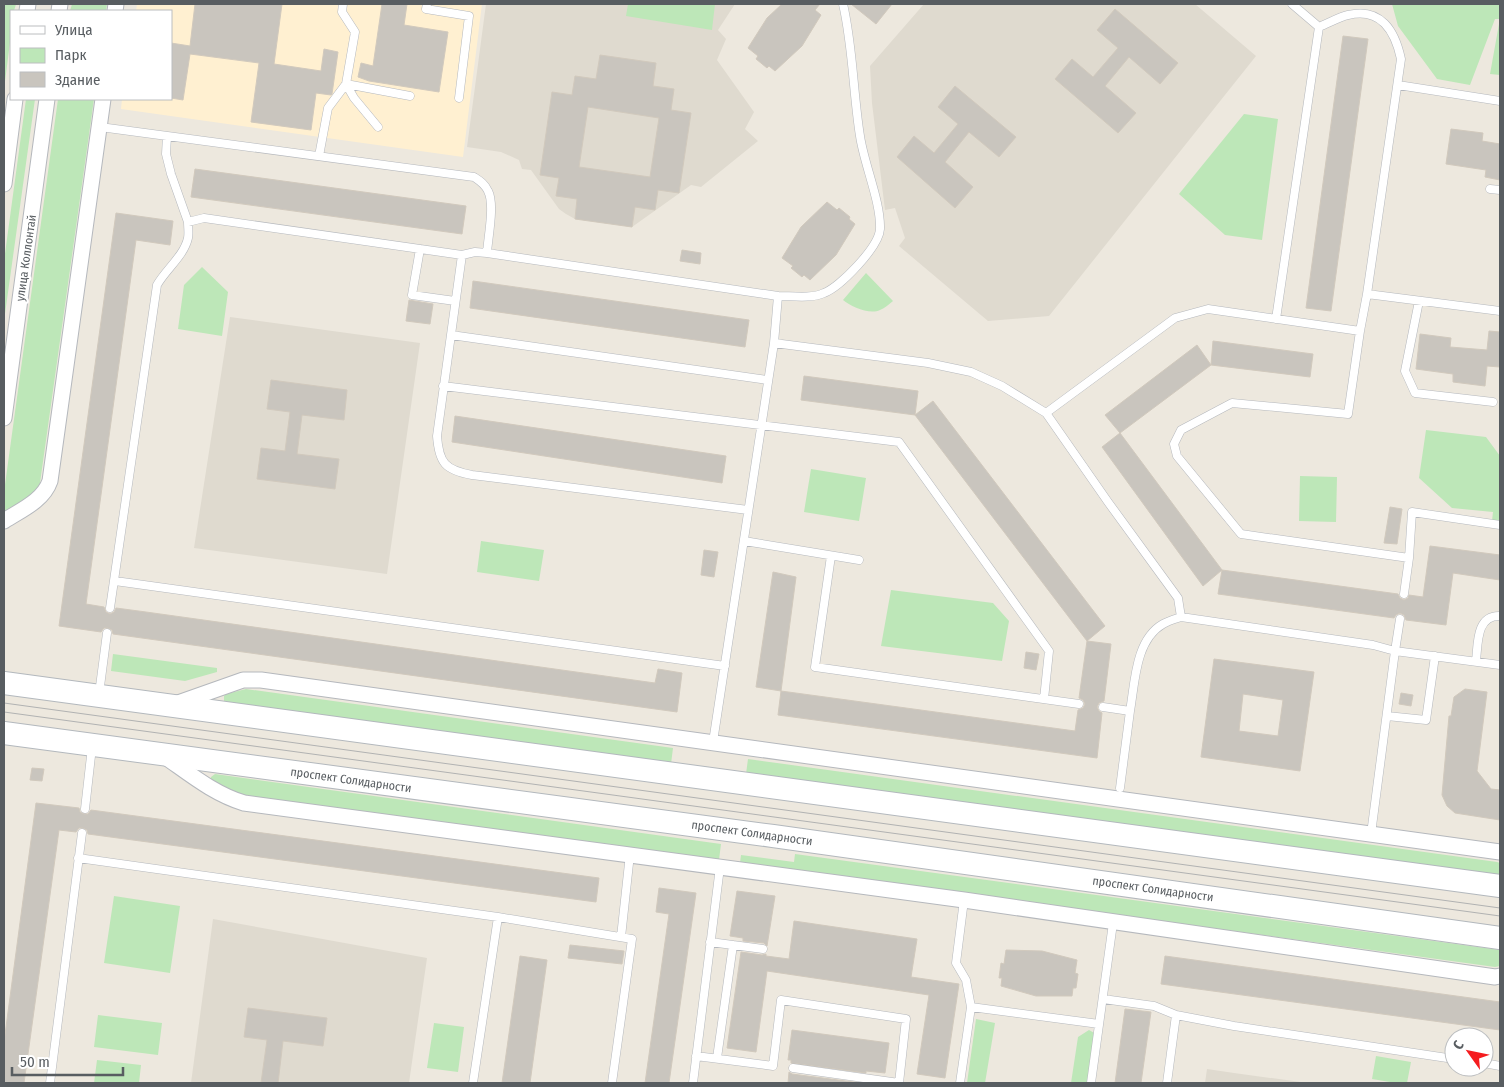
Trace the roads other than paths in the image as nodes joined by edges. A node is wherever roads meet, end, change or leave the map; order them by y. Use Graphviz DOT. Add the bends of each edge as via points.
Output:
graph roads {
  1 [pos="343,4"];
  2 [pos="427,4"];
  3 [pos="843,4"];
  4 [pos="1292,4"];
  5 [pos="1319,27"];
  6 [pos="346,84"];
  7 [pos="1398,86"];
  8 [pos="410,96"];
  9 [pos="459,98"];
  10 [pos="15,100"];
  11 [pos="48,100"];
  12 [pos="103,100"];
  13 [pos="1500,101"];
  14 [pos="100,127"];
  15 [pos="378,128"];
  16 [pos="167,136"];
  17 [pos="319,156"];
  18 [pos="4,184"];
  19 [pos="1490,189"];
  20 [pos="1500,190"];
  21 [pos="188,222"];
  22 [pos="420,249"];
  23 [pos="487,253"];
  24 [pos="462,255"];
  25 [pos="1367,294"];
  26 [pos="778,296"];
  27 [pos="456,301"];
  28 [pos="1419,301"];
  29 [pos="1500,311"];
  30 [pos="1276,319"];
  31 [pos="1360,331"];
  32 [pos="451,335"];
  33 [pos="774,342"];
  34 [pos="767,380"];
  35 [pos="443,386"];
  36 [pos="1493,402"];
  37 [pos="1046,413"];
  38 [pos="4,418"];
  39 [pos="761,425"];
  40 [pos="748,510"];
  41 [pos="4,521"];
  42 [pos="1500,525"];
  43 [pos="744,541"];
  44 [pos="831,556"];
  45 [pos="1409,558"];
  46 [pos="859,560"];
  47 [pos="115,581"];
  48 [pos="1404,594"];
  49 [pos="110,608"];
  50 [pos="1500,616"];
  51 [pos="1181,617"];
  52 [pos="1400,619"];
  53 [pos="107,633"];
  54 [pos="1395,651"];
  55 [pos="1435,656"];
  56 [pos="1476,661"];
  57 [pos="1500,665"];
  58 [pos="725,666"];
  59 [pos="4,683"];
  60 [pos="99,696"];
  61 [pos="1044,699"];
  62 [pos="1079,704"];
  63 [pos="169,706"];
  64 [pos="1103,707"];
  65 [pos="1130,711"];
  66 [pos="1387,716"];
  67 [pos="4,733"];
  68 [pos="713,742"];
  69 [pos="92,745"];
  70 [pos="161,754"];
  71 [pos="1120,788"];
  72 [pos="84,809"];
  73 [pos="82,833"];
  74 [pos="1371,834"];
  75 [pos="1500,852"];
  76 [pos="630,854"];
  77 [pos="78,858"];
  78 [pos="720,867"];
  79 [pos="1500,886"];
  80 [pos="964,900"];
  81 [pos="498,917"];
  82 [pos="1113,923"];
  83 [pos="620,937"];
  84 [pos="1500,938"];
  85 [pos="710,942"];
  86 [pos="733,945"];
  87 [pos="763,950"];
  88 [pos="1500,976"];
  89 [pos="1102,999"];
  90 [pos="971,1007"];
  91 [pos="1176,1015"];
  92 [pos="1099,1024"];
  93 [pos="696,1056"];
  94 [pos="717,1058"];
  95 [pos="1444,1058"];
  96 [pos="793,1068"];
  97 [pos="50,1083"];
  98 [pos="473,1083"];
  99 [pos="612,1083"];
  100 [pos="693,1083"];
  101 [pos="899,1083"];
  102 [pos="960,1083"];
  103 [pos="1091,1083"];
  104 [pos="1167,1083"];
  1 -- 6 [label="lane" via="342,12 355,32"];
  2 -- 9 [label="lane" via="426,9 470,16"];
  3 -- 26 [label="lane" via="848,23 860,138 880,216 880,231 876,244 839,285 822,294"];
  4 -- 5 [label="lane"];
  5 -- 7 [label="lane" via="1349,15 1365,14 1381,19 1398,43 1401,59"];
  5 -- 30 [label="lane"];
  6 -- 8 [label="lane"];
  6 -- 15 [label="lane"];
  6 -- 17 [label="lane" via="328,108"];
  7 -- 13 [label="lane"];
  7 -- 25 [label="lane"];
  10 -- 18 [label="street"];
  11 -- 38 [label="street, улица Коллонтай"];
  12 -- 14 [label="street"];
  14 -- 16 [label="lane"];
  14 -- 41 [label="street" via="50,481 41,497"];
  16 -- 17 [label="lane"];
  16 -- 21 [label="lane" via="170,174"];
  17 -- 23 [label="lane" via="474,177 483,183 491,202"];
  19 -- 20 [label="lane"];
  21 -- 22 [label="lane" via="204,218"];
  21 -- 47 [label="lane" via="188,237 183,251 157,285"];
  22 -- 24 [label="lane"];
  22 -- 27 [label="lane" via="412,295"];
  23 -- 24 [label="lane"];
  23 -- 26 [label="lane"];
  24 -- 27 [label="lane"];
  25 -- 28 [label="lane"];
  25 -- 31 [label="lane"];
  26 -- 33 [label="lane"];
  27 -- 32 [label="lane"];
  28 -- 29 [label="lane"];
  28 -- 36 [label="lane" via="1405,371 1415,393"];
  30 -- 31 [label="lane"];
  30 -- 37 [label="lane" via="1208,310 1175,318"];
  31 -- 45 [label="lane" via="1348,414 1232,403 1181,430 1174,444 1177,456 1241,534"];
  32 -- 34 [label="lane"];
  32 -- 35 [label="lane"];
  33 -- 34 [label="lane"];
  33 -- 37 [label="lane" via="971,372 1002,386"];
  34 -- 39 [label="lane"];
  35 -- 39 [label="lane"];
  35 -- 40 [label="lane" via="438,451 443,463 456,472"];
  37 -- 51 [label="lane" via="1178,598"];
  39 -- 40 [label="lane"];
  39 -- 61 [label="lane" via="899,442 1049,651"];
  40 -- 43 [label="lane"];
  42 -- 45 [label="lane" via="1412,512"];
  43 -- 44 [label="lane"];
  43 -- 58 [label="lane"];
  44 -- 46 [label="lane"];
  44 -- 61 [label="lane" via="815,667"];
  45 -- 48 [label="lane"];
  47 -- 49 [label="lane"];
  47 -- 58 [label="lane"];
  50 -- 56 [label="lane" via="1487,619 1480,628"];
  51 -- 54 [label="lane"];
  51 -- 65 [label="lane" via="1161,625 1146,641 1138,660"];
  52 -- 54 [label="lane"];
  53 -- 60 [label="lane"];
  54 -- 55 [label="lane"];
  54 -- 66 [label="lane"];
  55 -- 56 [label="lane"];
  55 -- 66 [label="lane" via="1426,720"];
  56 -- 57 [label="lane"];
  58 -- 68 [label="lane"];
  59 -- 60 [label="main road"];
  60 -- 63 [label="main road"];
  61 -- 62 [label="lane"];
  63 -- 68 [label="street" via="235,682 261,680"];
  63 -- 79 [label="main road"];
  64 -- 65 [label="lane"];
  65 -- 71 [label="lane"];
  66 -- 74 [label="lane"];
  67 -- 69 [label="main road, проспект Солидарности"];
  68 -- 74 [label="street"];
  69 -- 70 [label="main road, проспект Солидарности"];
  69 -- 72 [label="lane"];
  70 -- 76 [label="street" via="214,792 244,803"];
  70 -- 84 [label="main road, проспект Солидарности"];
  73 -- 77 [label="lane"];
  74 -- 75 [label="street"];
  76 -- 78 [label="street"];
  76 -- 83 [label="lane"];
  77 -- 81 [label="lane"];
  77 -- 97 [label="lane"];
  78 -- 80 [label="street"];
  78 -- 85 [label="lane"];
  80 -- 82 [label="street"];
  80 -- 90 [label="lane" via="956,963 966,980"];
  81 -- 83 [label="lane"];
  81 -- 98 [label="lane"];
  82 -- 88 [label="street"];
  82 -- 89 [label="lane"];
  83 -- 99 [label="lane" via="632,939"];
  85 -- 86 [label="lane"];
  85 -- 93 [label="lane"];
  86 -- 87 [label="lane"];
  86 -- 94 [label="lane"];
  89 -- 91 [label="lane" via="1154,1006"];
  89 -- 92 [label="lane"];
  90 -- 92 [label="lane"];
  90 -- 102 [label="lane"];
  91 -- 95 [label="lane"];
  91 -- 104 [label="lane"];
  92 -- 103 [label="lane"];
  93 -- 94 [label="lane"];
  93 -- 100 [label="lane"];
  94 -- 101 [label="lane" via="773,1066 781,1000 906,1019"];
  96 -- 101 [label="lane"];
}
